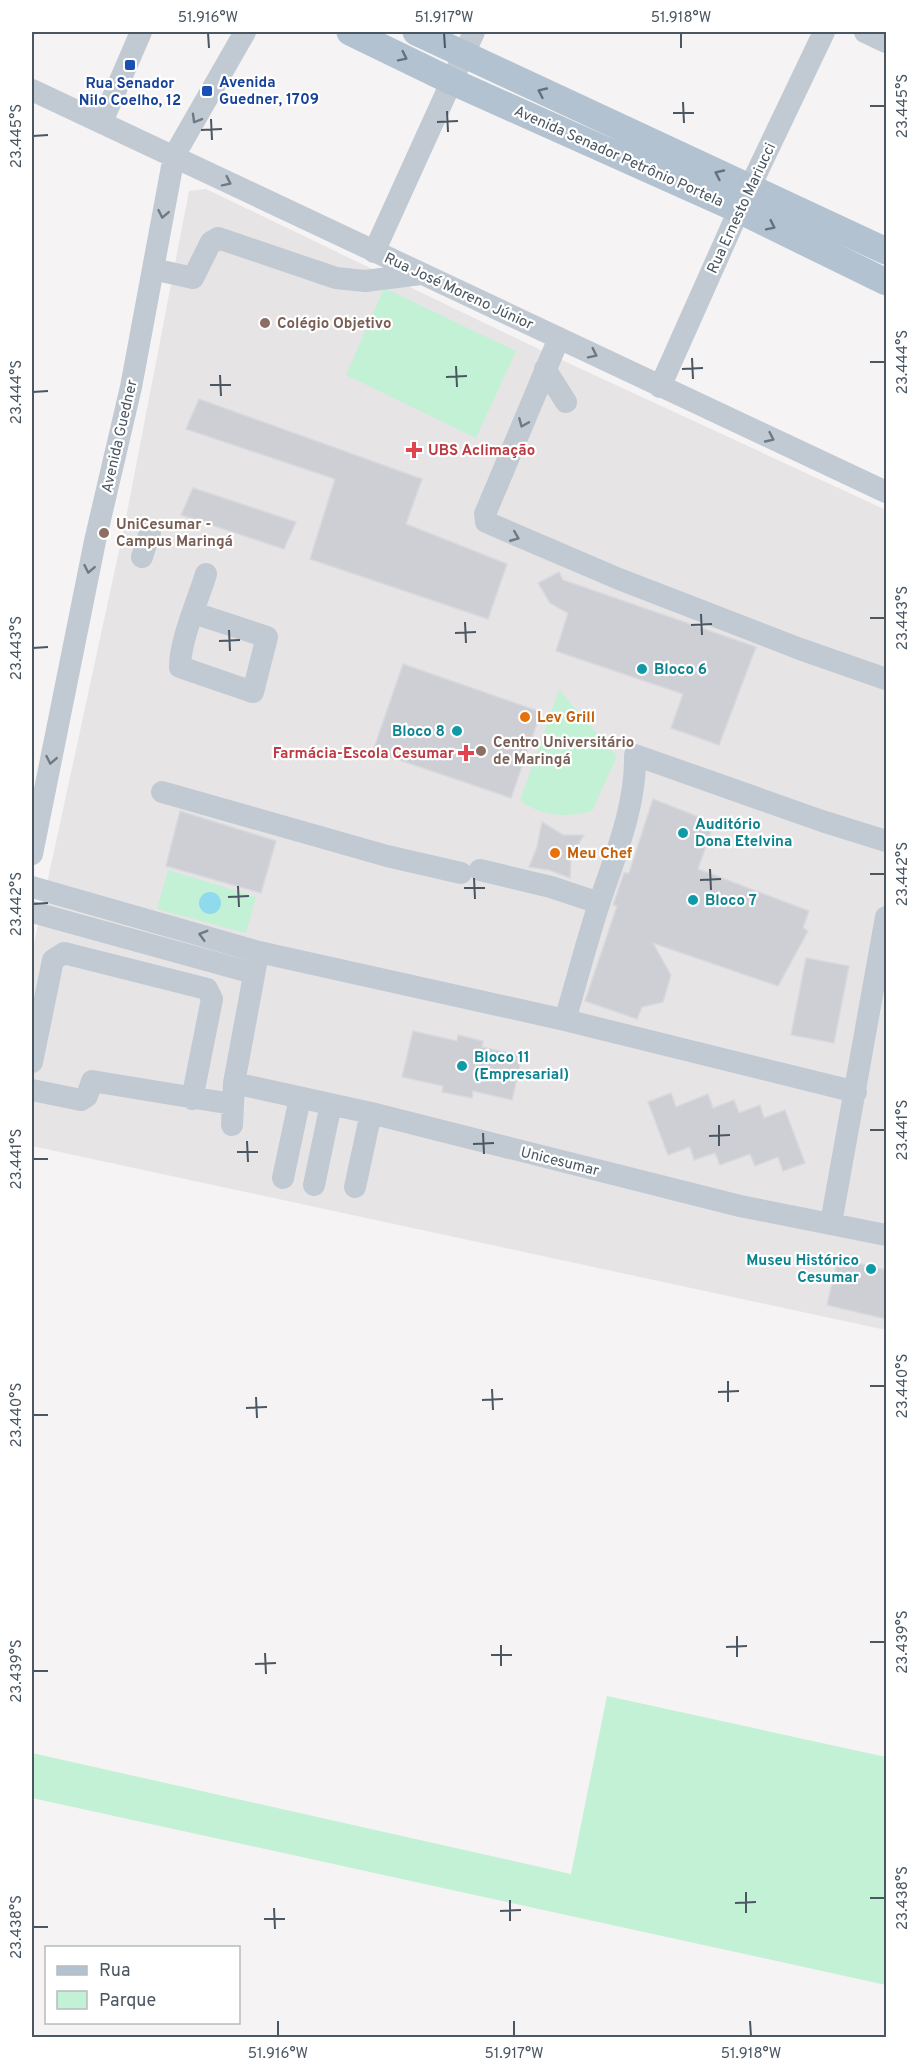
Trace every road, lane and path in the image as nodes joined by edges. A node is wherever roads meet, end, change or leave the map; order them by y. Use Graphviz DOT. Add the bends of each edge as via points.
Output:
graph roads {
  1 [pos="141,32"];
  2 [pos="245,32"];
  3 [pos="350,32"];
  4 [pos="416,32"];
  5 [pos="824,32"];
  6 [pos="865,32"];
  7 [pos="886,42"];
  8 [pos="468,43"];
  9 [pos="451,81"];
  10 [pos="32,90"];
  11 [pos="102,122"];
  12 [pos="174,156"];
  13 [pos="744,199"];
  14 [pos="886,251"];
  15 [pos="374,252"];
  16 [pos="153,269"];
  17 [pos="421,274"];
  18 [pos="886,282"];
  19 [pos="559,338"];
  20 [pos="545,369"];
  21 [pos="660,387"];
  22 [pos="566,402"];
  23 [pos="886,492"];
  24 [pos="150,532"];
  25 [pos="142,557"];
  26 [pos="206,574"];
  27 [pos="194,612"];
  28 [pos="886,678"];
  29 [pos="162,792"];
  30 [pos="886,841"];
  31 [pos="32,854"];
  32 [pos="32,887"];
  33 [pos="599,903"];
  34 [pos="117,910"];
  35 [pos="32,912"];
  36 [pos="886,917"];
  37 [pos="111,933"];
  38 [pos="256,962"];
  39 [pos="565,1020"];
  40 [pos="32,1062"];
  41 [pos="32,1090"];
  42 [pos="856,1092"];
  43 [pos="300,1098"];
  44 [pos="192,1099"];
  45 [pos="232,1104"];
  46 [pos="331,1104"];
  47 [pos="371,1113"];
  48 [pos="283,1178"];
  49 [pos="314,1185"];
  50 [pos="355,1187"];
  51 [pos="831,1223"];
  52 [pos="886,1235"];
  1 -- 11 [label="street"];
  2 -- 12 [label="street, Avenida Guedner, one-way"];
  3 -- 9 [label="main road, Avenida Senador Petrônio Portela, one-way"];
  4 -- 8 [label="main road, Avenida Senador Petrônio Portela"];
  5 -- 13 [label="street, Rua Ernesto Mariucci"];
  6 -- 7 [label="street"];
  8 -- 9 [label="street"];
  13 -- 8 [label="main road, Avenida Senador Petrônio Portela, one-way"];
  9 -- 13 [label="main road, Avenida Senador Petrônio Portela"];
  9 -- 15 [label="street"];
  10 -- 11 [label="street, Rua José Moreno Júnior"];
  11 -- 12 [label="street, Rua José Moreno Júnior"];
  12 -- 15 [label="street, Rua José Moreno Júnior, one-way"];
  12 -- 16 [label="street, Avenida Guedner, one-way"];
  13 -- 14 [label="main road, Avenida Senador Petrônio Portela"];
  13 -- 18 [label="main road, Avenida Senador Petrônio Portela, one-way"];
  13 -- 21 [label="street, Rua Ernesto Mariucci"];
  15 -- 17 [label="street, Rua José Moreno Júnior"];
  16 -- 17 [label="street" via="193,278 211,242 218,238 336,278 365,281"];
  16 -- 31 [label="street, Avenida Guedner, one-way"];
  17 -- 19 [label="street, Rua José Moreno Júnior"];
  19 -- 20 [label="street"];
  19 -- 21 [label="street, Rua José Moreno Júnior, one-way"];
  20 -- 22 [label="street"];
  20 -- 28 [label="street, one-way" via="485,514 486,522 800,649"];
  21 -- 23 [label="street, Rua José Moreno Júnior, one-way"];
  24 -- 25 [label="street"];
  26 -- 27 [label="street"];
  29 -- 33 [label="street" via="368,851 530,881"];
  30 -- 33 [label="street" via="635,755 635,776 623,835"];
  32 -- 34 [label="street"];
  33 -- 39 [label="street"];
  34 -- 37 [label="street"];
  38 -- 34 [label="street, one-way"];
  35 -- 37 [label="street"];
  36 -- 42 [label="street"];
  37 -- 38 [label="street"];
  38 -- 39 [label="street"];
  38 -- 45 [label="street"];
  39 -- 42 [label="street"];
  40 -- 44 [label="street" via="53,960 64,953 207,989 213,999"];
  41 -- 44 [label="street, Unicesumar" via="81,1100 87,1096 92,1081"];
  42 -- 51 [label="street"];
  43 -- 45 [label="street, Unicesumar"];
  43 -- 46 [label="street, Unicesumar"];
  43 -- 48 [label="street"];
  44 -- 45 [label="street, Unicesumar"];
  46 -- 47 [label="street, Unicesumar"];
  46 -- 49 [label="street"];
  47 -- 50 [label="street"];
  47 -- 51 [label="street, Unicesumar" via="664,1188"];
  51 -- 52 [label="street, Unicesumar"];
}
